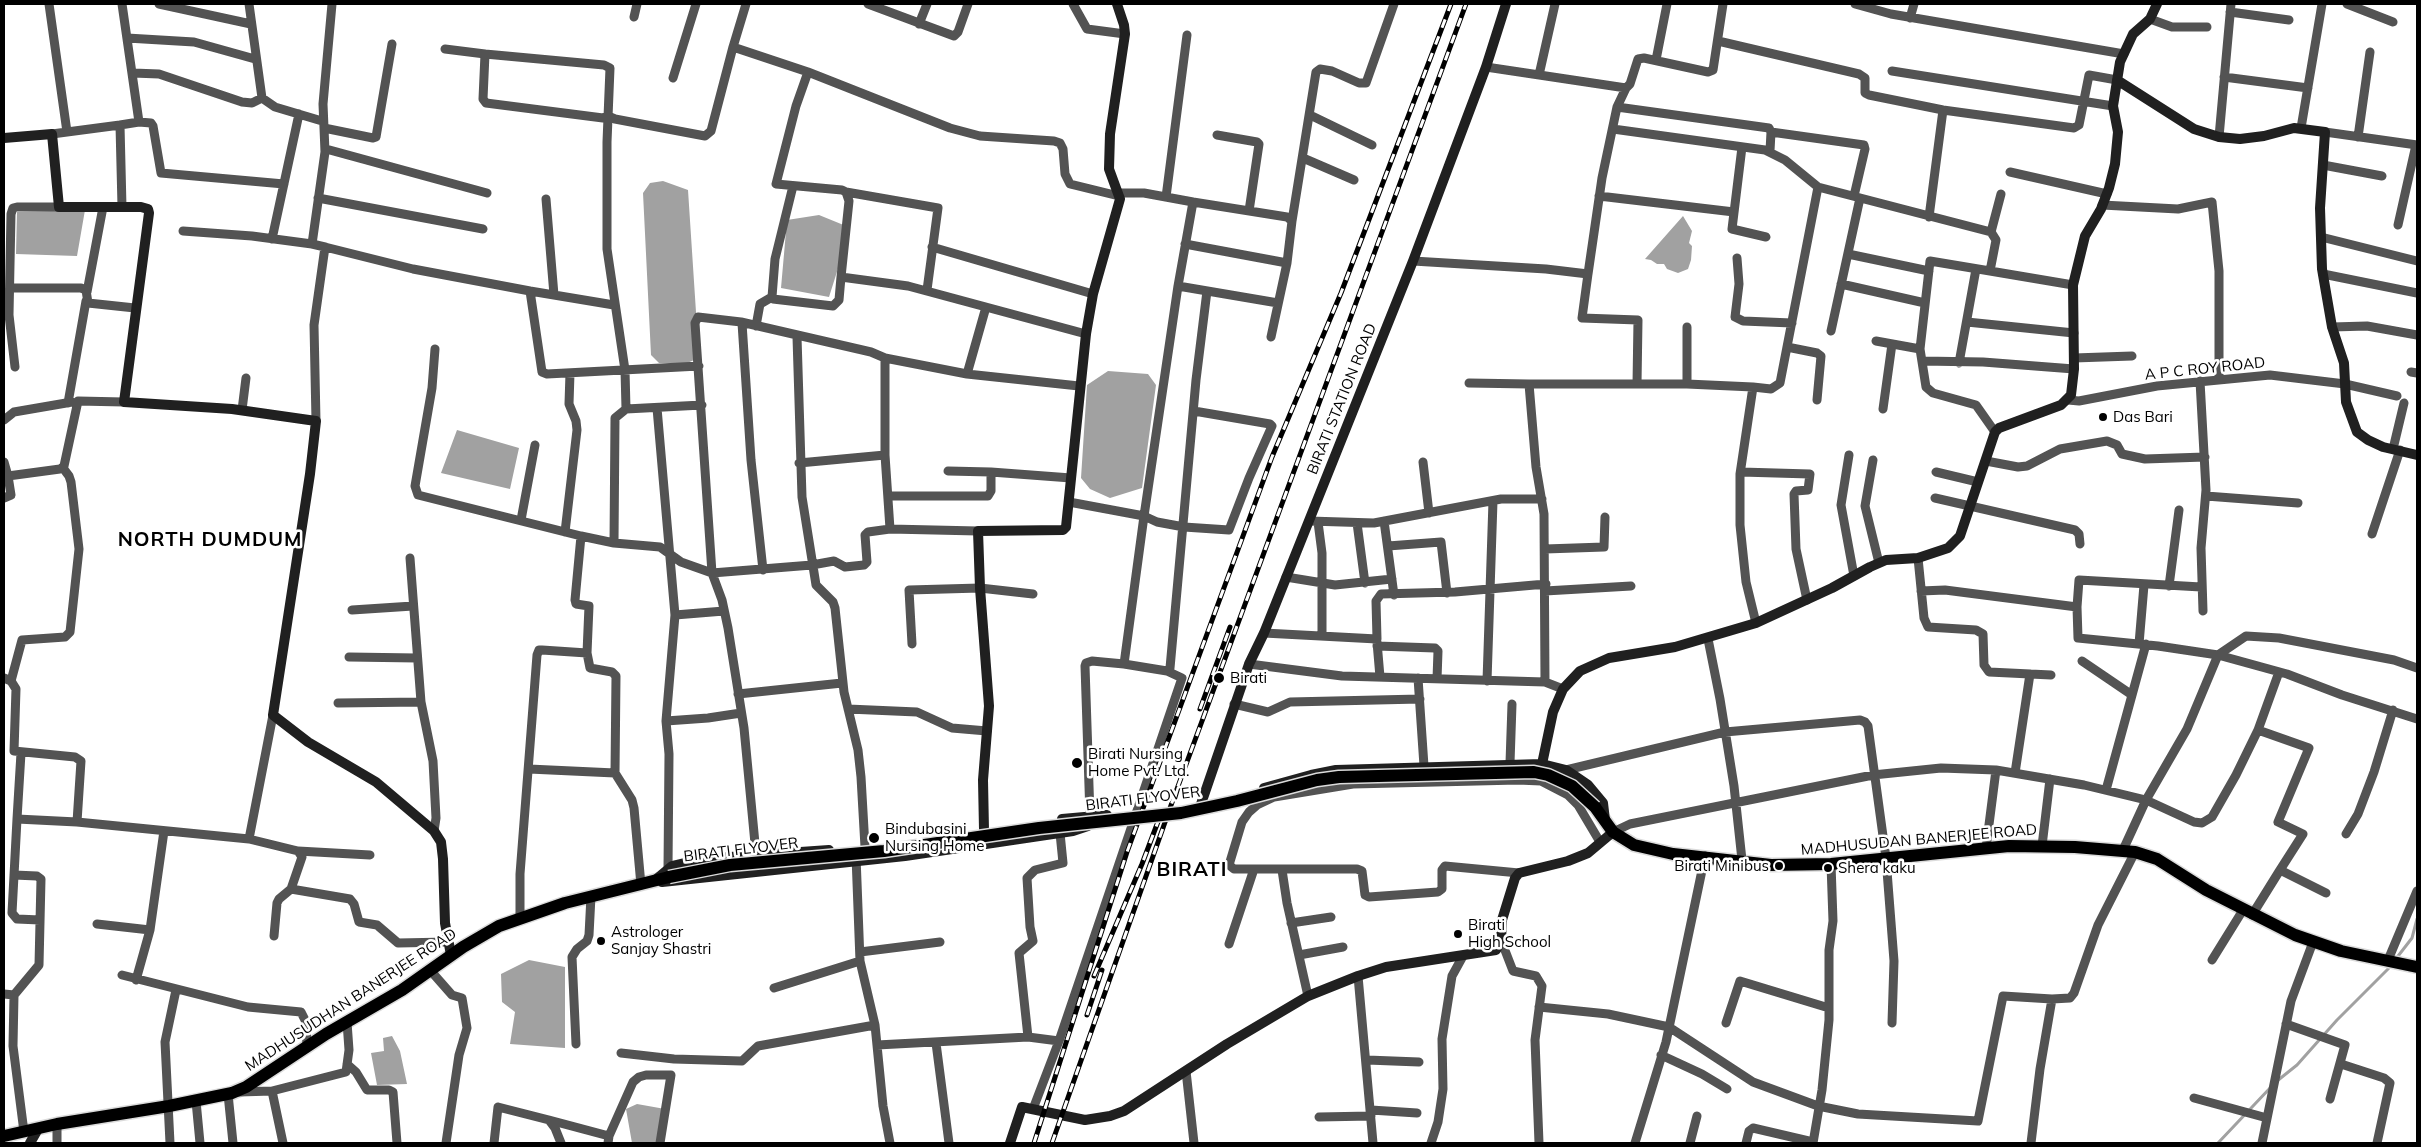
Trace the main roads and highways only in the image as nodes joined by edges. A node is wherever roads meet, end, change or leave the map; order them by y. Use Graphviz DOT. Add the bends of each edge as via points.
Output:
graph roads {
  1 [pos="1613,832"];
  2 [pos="641,885"];
  3 [pos="2417,967"];
  4 [pos="4,1136"];
  5 [pos="27,1138"];
  1 -- 2 [label="main road, BIRATI FLYOVER, bridge" via="1595,807 1572,786 1534,772 1339,777 1180,813 1038,828 884,851 668,873"];
  1 -- 3 [label="main road, MADHUSUDAN BANERJEE ROAD" via="1634,845 1673,854 1789,866 1986,848 2042,846 2129,851 2157,860 2206,890 2313,942"];
  2 -- 5 [label="main road, MADHUSUDHAN BANERJEE ROAD" via="591,896 499,926 246,1087 196,1101 57,1124 38,1129"];
  4 -- 5 [label="main road, MADHUSUDHAN BANERJEE ROAD"];
}
